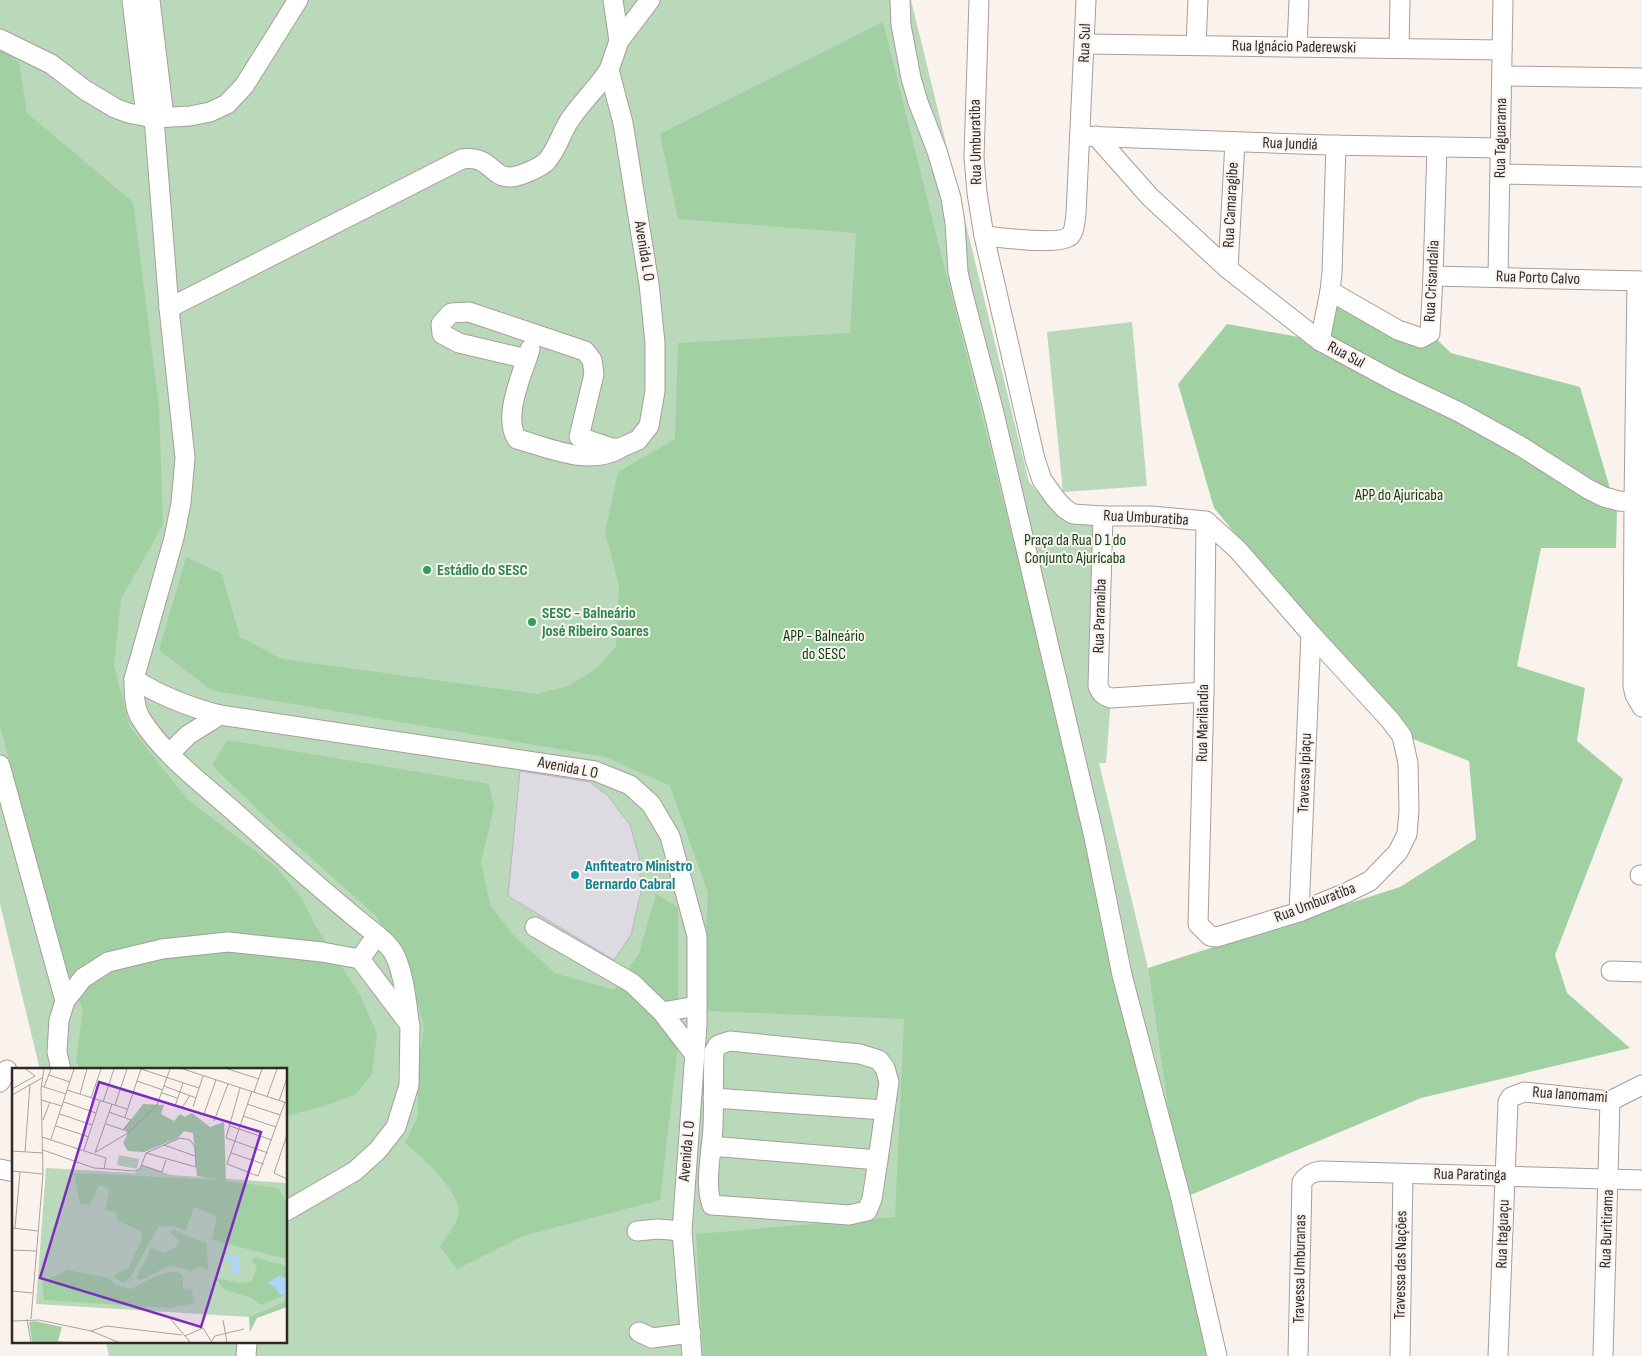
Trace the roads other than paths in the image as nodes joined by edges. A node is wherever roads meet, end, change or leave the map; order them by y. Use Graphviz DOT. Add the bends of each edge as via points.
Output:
graph roads {
  1 [pos="132,0"];
  2 [pos="150,0"];
  3 [pos="298,0"];
  4 [pos="613,0"];
  5 [pos="650,0"];
  6 [pos="900,0"];
  7 [pos="979,0"];
  8 [pos="1086,0"];
  9 [pos="1198,0"];
  10 [pos="1299,0"];
  11 [pos="1400,0"];
  12 [pos="1503,0"];
  13 [pos="0,39"];
  14 [pos="618,41"];
  15 [pos="1086,44"];
  16 [pos="1196,45"];
  17 [pos="1297,47"];
  18 [pos="1399,48"];
  19 [pos="1502,50"];
  20 [pos="609,70"];
  21 [pos="1502,76"];
  22 [pos="1642,78"];
  23 [pos="155,117"];
  24 [pos="1088,136"];
  25 [pos="1235,142"];
  26 [pos="1336,145"];
  27 [pos="1437,147"];
  28 [pos="1500,148"];
  29 [pos="1500,174"];
  30 [pos="1642,177"];
  31 [pos="984,236"];
  32 [pos="1228,269"];
  33 [pos="1434,276"];
  34 [pos="1498,276"];
  35 [pos="1639,281"];
  36 [pos="1330,291"];
  37 [pos="169,308"];
  38 [pos="535,333"];
  39 [pos="1320,341"];
  40 [pos="527,359"];
  41 [pos="620,448"];
  42 [pos="1638,503"];
  43 [pos="1103,516"];
  44 [pos="1206,521"];
  45 [pos="1638,631"];
  46 [pos="1311,634"];
  47 [pos="134,679"];
  48 [pos="1204,692"];
  49 [pos="1642,707"];
  50 [pos="220,715"];
  51 [pos="170,753"];
  52 [pos="0,766"];
  53 [pos="1299,912"];
  54 [pos="1198,924"];
  55 [pos="535,926"];
  56 [pos="377,935"];
  57 [pos="360,959"];
  58 [pos="1611,971"];
  59 [pos="1642,972"];
  60 [pos="65,1001"];
  61 [pos="697,1006"];
  62 [pos="662,1012"];
  63 [pos="410,1025"];
  64 [pos="695,1055"];
  65 [pos="61,1068"];
  66 [pos="1642,1085"];
  67 [pos="1524,1092"];
  68 [pos="713,1098"];
  69 [pos="1610,1102"];
  70 [pos="884,1110"];
  71 [pos="690,1122"];
  72 [pos="713,1125"];
  73 [pos="712,1146"];
  74 [pos="878,1160"];
  75 [pos="1402,1174"];
  76 [pos="1506,1176"];
  77 [pos="1609,1180"];
  78 [pos="1642,1180"];
  79 [pos="1302,1182"];
  80 [pos="288,1210"];
  81 [pos="637,1231"];
  82 [pos="682,1231"];
  83 [pos="640,1332"];
  84 [pos="691,1333"];
  85 [pos="692,1356"];
  86 [pos="1217,1356"];
  87 [pos="1298,1356"];
  88 [pos="1400,1356"];
  89 [pos="1498,1356"];
  90 [pos="1603,1356"];
  1 -- 23 [label="street"];
  2 -- 23 [label="street"];
  3 -- 23 [label="street" via="244,86 227,104 190,116"];
  4 -- 14 [label="street"];
  5 -- 14 [label="street"];
  6 -- 86 [label="street" via="901,25 911,78 951,198 964,302 993,409 1092,828 1122,976 1181,1199"];
  7 -- 31 [label="street, Rua Umburatiba" via="974,157"];
  8 -- 15 [label="street, Rua Sul"];
  9 -- 16 [label="street"];
  10 -- 17 [label="street"];
  11 -- 18 [label="street"];
  12 -- 19 [label="street, Rua Taguarama"];
  13 -- 23 [label="street" via="51,64 115,108"];
  14 -- 20 [label="street"];
  15 -- 16 [label="street, Rua Ignácio Paderewski"];
  15 -- 24 [label="street, Rua Sul"];
  16 -- 17 [label="street, Rua Ignácio Paderewski"];
  17 -- 18 [label="street, Rua Ignácio Paderewski"];
  18 -- 19 [label="street, Rua Ignácio Paderewski"];
  19 -- 21 [label="street, Rua Taguarama"];
  20 -- 37 [label="street" via="570,120 555,150 544,163 532,170 510,177 497,173 483,161 462,159"];
  20 -- 41 [label="street, Avenida L O" via="623,123 650,284 655,343 655,391 649,426 638,440"];
  21 -- 22 [label="street"];
  21 -- 28 [label="street, Rua Taguarama"];
  23 -- 37 [label="street"];
  24 -- 25 [label="street, Rua Jundiá"];
  24 -- 31 [label="street, Rua Sul" via="1076,214 1072,234 1068,238 1038,241"];
  24 -- 32 [label="street, Rua Sul"];
  25 -- 26 [label="street, Rua Jundiá"];
  25 -- 32 [label="street, Rua Camaragibe"];
  26 -- 27 [label="street, Rua Jundiá"];
  26 -- 36 [label="street"];
  27 -- 28 [label="street, Rua Jundiá"];
  27 -- 33 [label="street, Rua Crisandalia"];
  28 -- 29 [label="street, Rua Taguarama"];
  29 -- 30 [label="street"];
  29 -- 34 [label="street, Rua Taguarama"];
  31 -- 43 [label="street, Rua Umburatiba" via="1042,480 1054,498 1073,514"];
  32 -- 39 [label="street, Rua Sul"];
  33 -- 34 [label="street, Rua Porto Calvo"];
  33 -- 36 [label="street, Rua Crisandalia" via="1430,333 1421,338 1398,330"];
  34 -- 35 [label="street, Rua Porto Calvo"];
  35 -- 42 [label="street"];
  36 -- 39 [label="street"];
  37 -- 47 [label="street" via="185,458 183,485 174,538"];
  38 -- 40 [label="street"];
  38 -- 40 [label="street" via="469,312 451,313 441,324 442,334 459,343"];
  38 -- 41 [label="street" via="585,351 592,360 594,374 579,437"];
  39 -- 42 [label="street, Rua Sul" via="1467,416 1588,489 1604,497"];
  40 -- 41 [label="street, Avenida L O" via="511,412 512,431 517,439 582,456 607,455"];
  42 -- 45 [label="street"];
  43 -- 44 [label="street, Rua Umburatiba"];
  43 -- 48 [label="street, Rua Paranaiba" via="1098,686 1110,698"];
  44 -- 46 [label="street, Rua Umburatiba" via="1238,550"];
  44 -- 48 [label="street, Rua Marilândia"];
  45 -- 49 [label="street" via="1634,686"];
  46 -- 53 [label="street, Travessa Ipiaçu"];
  46 -- 53 [label="street, Rua Umburatiba" via="1402,736 1408,763 1409,811 1407,834 1398,852 1370,881"];
  47 -- 50 [label="street, Avenida L O" via="170,699"];
  47 -- 51 [label="street" via="134,696 140,717"];
  48 -- 54 [label="street, Rua Marilândia"];
  50 -- 51 [label="street" via="188,735"];
  50 -- 61 [label="street, Avenida L O" via="595,770 630,786 651,804 670,836 697,936"];
  51 -- 56 [label="street" via="340,906"];
  52 -- 60 [label="street"];
  53 -- 54 [label="street, Rua Umburatiba" via="1217,937 1210,936"];
  55 -- 62 [label="street" via="632,983"];
  56 -- 57 [label="street"];
  56 -- 63 [label="street" via="392,950 399,969"];
  57 -- 60 [label="street" via="228,942 162,949 108,962 83,978"];
  57 -- 63 [label="street"];
  58 -- 59 [label="street"];
  60 -- 65 [label="street" via="58,1028 57,1052"];
  61 -- 62 [label="street"];
  61 -- 64 [label="street, Avenida L O"];
  62 -- 64 [label="street"];
  63 -- 80 [label="street" via="409,1084 396,1127 355,1172"];
  64 -- 71 [label="street, Avenida L O"];
  66 -- 69 [label="street, Rua Ianomami"];
  67 -- 69 [label="street, Rua Ianomami"];
  67 -- 76 [label="street, Rua Itaguaçu" via="1511,1097 1508,1102"];
  68 -- 70 [label="street"];
  68 -- 70 [label="street" via="714,1052 718,1045 730,1042 860,1054 879,1060 889,1082"];
  68 -- 72 [label="street"];
  69 -- 77 [label="street, Rua Buritirama"];
  70 -- 74 [label="street"];
  71 -- 72 [label="street"];
  71 -- 82 [label="street, Avenida L O"];
  72 -- 73 [label="street"];
  73 -- 74 [label="street"];
  73 -- 74 [label="street" via="709,1189 712,1205 849,1215 867,1211"];
  75 -- 76 [label="street, Rua Paratinga"];
  75 -- 79 [label="street, Rua Paratinga" via="1321,1171 1306,1176"];
  75 -- 88 [label="street, Travessa das Nações"];
  76 -- 77 [label="street, Rua Paratinga"];
  76 -- 89 [label="street, Rua Itaguaçu"];
  77 -- 78 [label="street, Rua Paratinga"];
  77 -- 90 [label="street, Rua Buritirama"];
  79 -- 87 [label="street, Travessa Umburanas"];
  81 -- 82 [label="street"];
  82 -- 84 [label="street, Avenida L O"];
  83 -- 84 [label="street" via="652,1338"];
  84 -- 85 [label="street, Avenida L O"];
}
